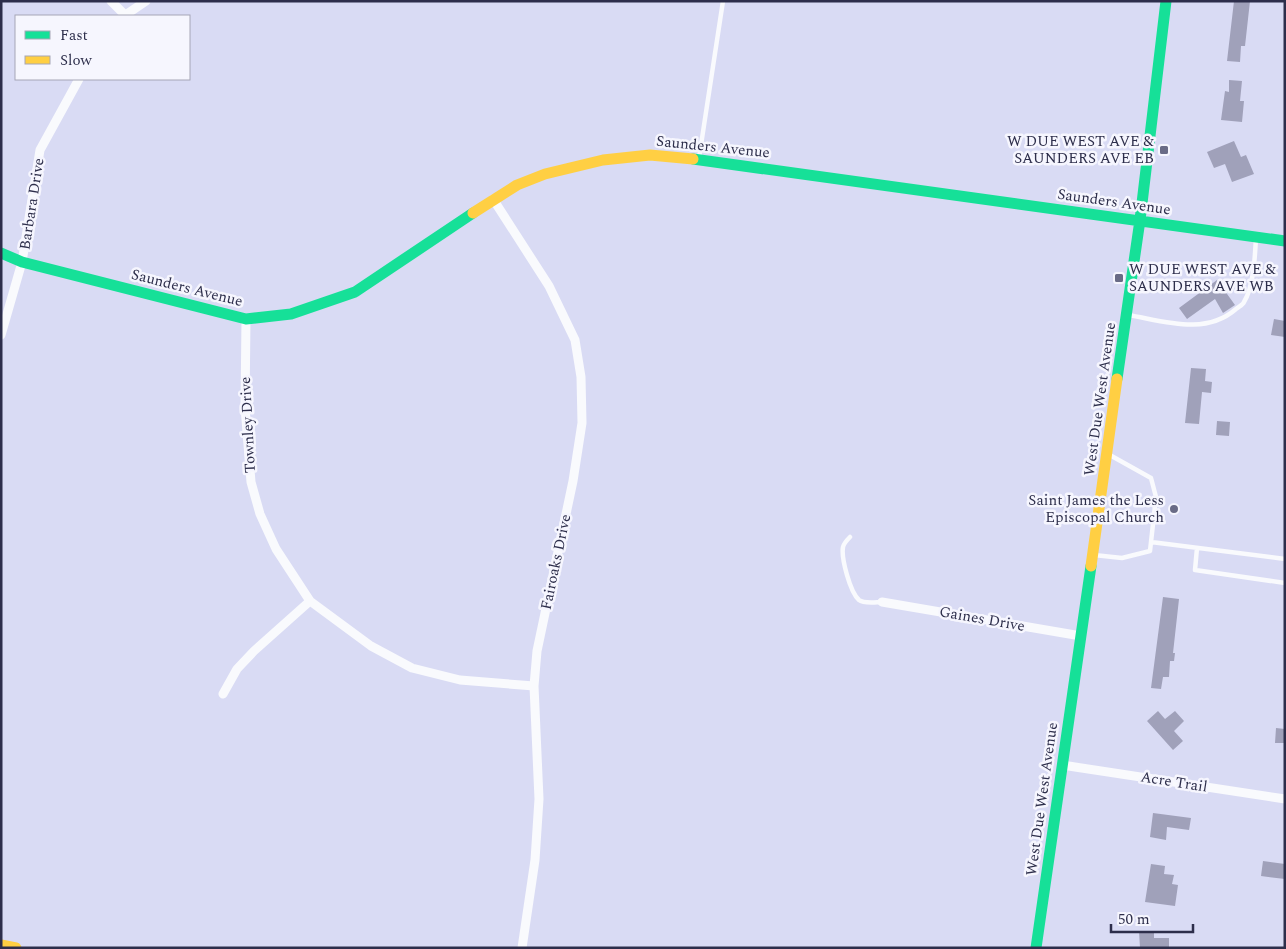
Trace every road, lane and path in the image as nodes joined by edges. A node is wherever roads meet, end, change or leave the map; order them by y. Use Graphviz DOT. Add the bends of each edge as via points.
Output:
graph roads {
  1 [pos="111,1"];
  2 [pos="146,1"];
  3 [pos="723,1"];
  4 [pos="1166,1"];
  5 [pos="123,15"];
  6 [pos="125,15"];
  7 [pos="77,80"];
  8 [pos="699,159"];
  9 [pos="493,199"];
  10 [pos="1140,220"];
  11 [pos="1256,237"];
  12 [pos="1285,241"];
  13 [pos="1,253"];
  14 [pos="22,262"];
  15 [pos="1127,315"];
  16 [pos="246,319"];
  17 [pos="1,335"];
  18 [pos="1107,453"];
  19 [pos="850,537"];
  20 [pos="1151,542"];
  21 [pos="1197,548"];
  22 [pos="1093,555"];
  23 [pos="1285,559"];
  24 [pos="1285,583"];
  25 [pos="310,600"];
  26 [pos="882,602"];
  27 [pos="1081,636"];
  28 [pos="534,686"];
  29 [pos="223,694"];
  30 [pos="1062,765"];
  31 [pos="1285,800"];
  32 [pos="1,946"];
  33 [pos="16,948"];
  34 [pos="522,948"];
  35 [pos="1036,948"];
  1 -- 5 [label="street"];
  2 -- 6 [label="street"];
  3 -- 8 [label="lane"];
  4 -- 10 [label="street, West Due West Avenue"];
  7 -- 14 [label="street, Barbara Drive" via="40,150"];
  8 -- 9 [label="street, Saunders Avenue" via="650,155 586,163 545,174"];
  8 -- 10 [label="street, Saunders Avenue"];
  9 -- 16 [label="street, Saunders Avenue" via="355,292 291,314"];
  9 -- 28 [label="street, Fairoaks Drive" via="553,295 575,340 581,377 582,423 537,651"];
  10 -- 11 [label="street, Saunders Avenue"];
  10 -- 15 [label="street, West Due West Avenue"];
  11 -- 12 [label="street, Saunders Avenue"];
  11 -- 15 [label="lane" via="1253,276 1244,302 1232,313 1216,322 1191,326"];
  13 -- 14 [label="street, Saunders Avenue"];
  14 -- 16 [label="street, Saunders Avenue"];
  14 -- 17 [label="street, Barbara Drive"];
  15 -- 18 [label="street, West Due West Avenue"];
  16 -- 25 [label="street, Townley Drive" via="244,407 251,482 260,514 276,549"];
  18 -- 20 [label="lane" via="1151,478 1156,498"];
  18 -- 22 [label="street, West Due West Avenue"];
  19 -- 26 [label="lane" via="844,545 843,554 856,596 865,602"];
  20 -- 21 [label="lane"];
  20 -- 22 [label="lane" via="1150,551 1122,558"];
  21 -- 23 [label="lane"];
  21 -- 24 [label="lane" via="1195,570"];
  22 -- 27 [label="street, West Due West Avenue"];
  25 -- 28 [label="street, Townley Drive" via="371,646 412,668 460,680"];
  25 -- 29 [label="street" via="237,669"];
  26 -- 27 [label="street, Gaines Drive"];
  27 -- 30 [label="street, West Due West Avenue"];
  28 -- 34 [label="street, Fairoaks Drive" via="539,799 535,860"];
  30 -- 31 [label="street, Acre Trail"];
  30 -- 35 [label="street, West Due West Avenue"];
  32 -- 33 [label="street"];
}
